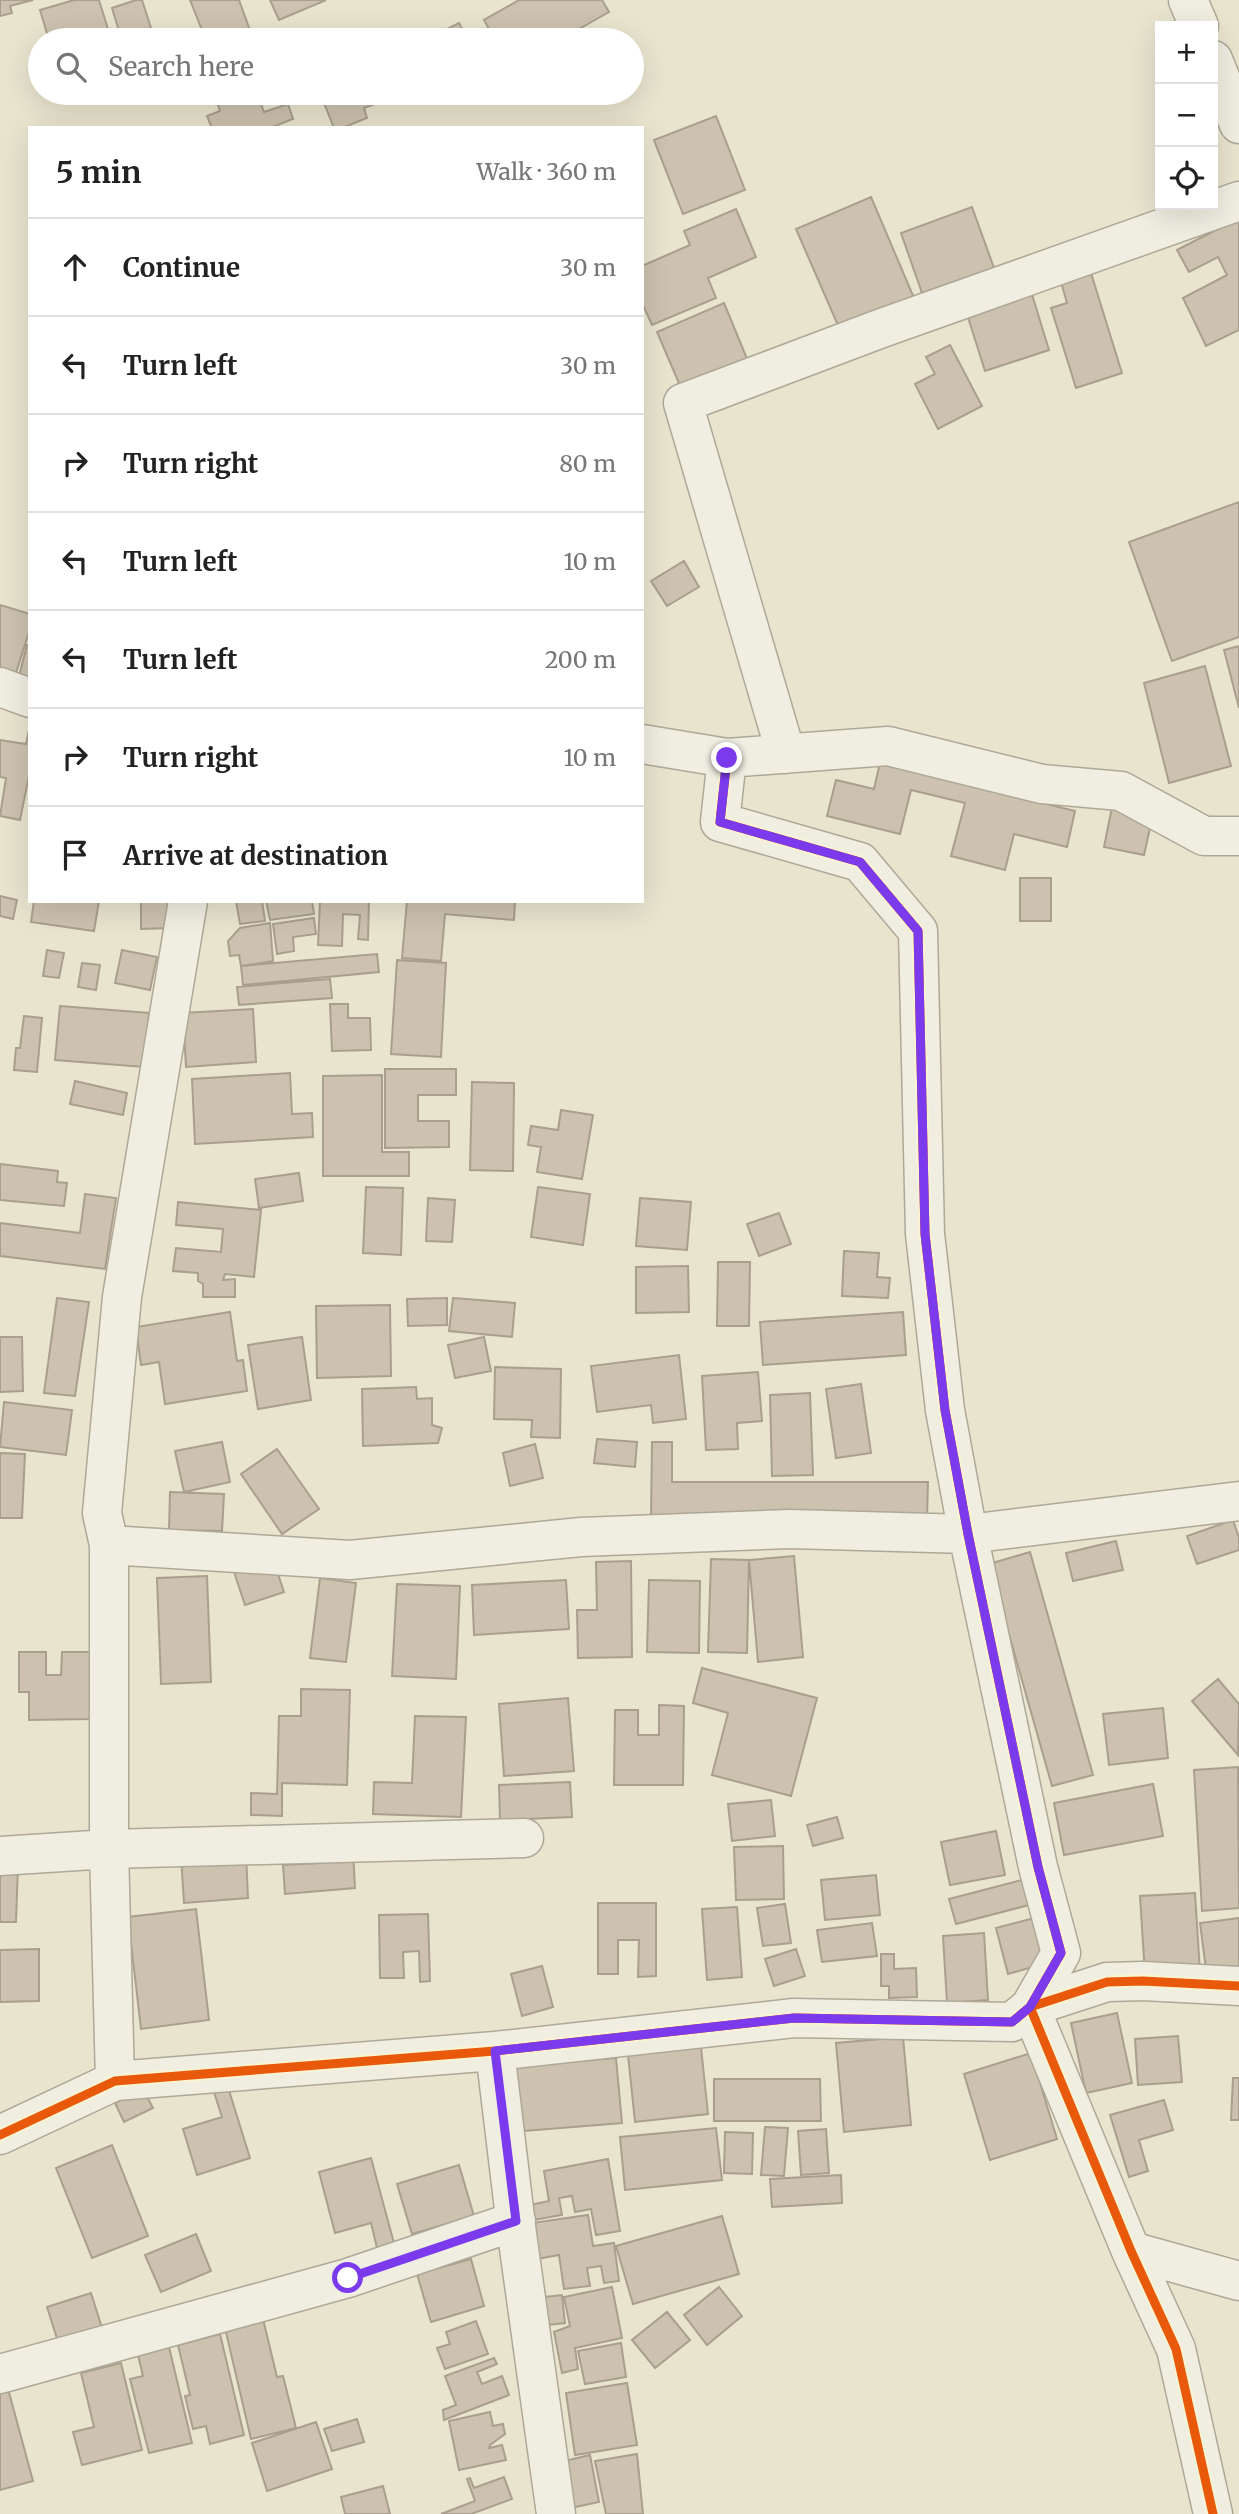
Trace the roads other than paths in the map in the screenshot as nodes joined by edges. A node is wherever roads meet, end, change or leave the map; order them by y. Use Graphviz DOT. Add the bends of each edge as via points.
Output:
graph roads {
  1 [pos="1188,0"];
  2 [pos="1197,21"];
  3 [pos="1218,72"];
  4 [pos="1239,124"];
  5 [pos="1239,201"];
  6 [pos="0,687"];
  7 [pos="28,697"];
  8 [pos="644,744"];
  9 [pos="786,754"];
  10 [pos="727,758"];
  11 [pos="1239,836"];
  12 [pos="188,903"];
  13 [pos="1239,1501"];
  14 [pos="968,1534"];
  15 [pos="109,1545"];
  16 [pos="524,1838"];
  17 [pos="109,1849"];
  18 [pos="0,1856"];
  19 [pos="1239,1986"];
  20 [pos="1030,2007"];
  21 [pos="495,2051"];
  22 [pos="115,2081"];
  23 [pos="0,2135"];
  24 [pos="516,2221"];
  25 [pos="1131,2251"];
  26 [pos="1239,2281"];
  27 [pos="0,2374"];
  28 [pos="556,2514"];
  29 [pos="1213,2514"];
  1 -- 2 [label="street"];
  3 -- 4 [label="street"];
  5 -- 9 [label="street" via="683,403"];
  6 -- 7 [label="street"];
  8 -- 10 [label="street"];
  9 -- 10 [label="street"];
  9 -- 11 [label="street" via="888,746 1042,784 1121,791 1204,836"];
  10 -- 14 [label="street" via="720,822 860,862 918,931 925,1234 945,1410"];
  12 -- 15 [label="street" via="122,1297 102,1513"];
  13 -- 14 [label="street"];
  14 -- 15 [label="street" via="790,1529 581,1537 350,1560"];
  14 -- 20 [label="street" via="1038,1867 1061,1953"];
  15 -- 17 [label="street"];
  16 -- 17 [label="street"];
  17 -- 18 [label="street"];
  17 -- 22 [label="street"];
  19 -- 20 [label="street" via="1107,1982"];
  20 -- 21 [label="street" via="1012,2022 794,2018"];
  20 -- 25 [label="street"];
  21 -- 22 [label="street"];
  21 -- 24 [label="street"];
  22 -- 23 [label="street"];
  24 -- 27 [label="street" via="348,2278"];
  24 -- 28 [label="street"];
  25 -- 26 [label="street"];
  25 -- 29 [label="street" via="1177,2349"];
}
